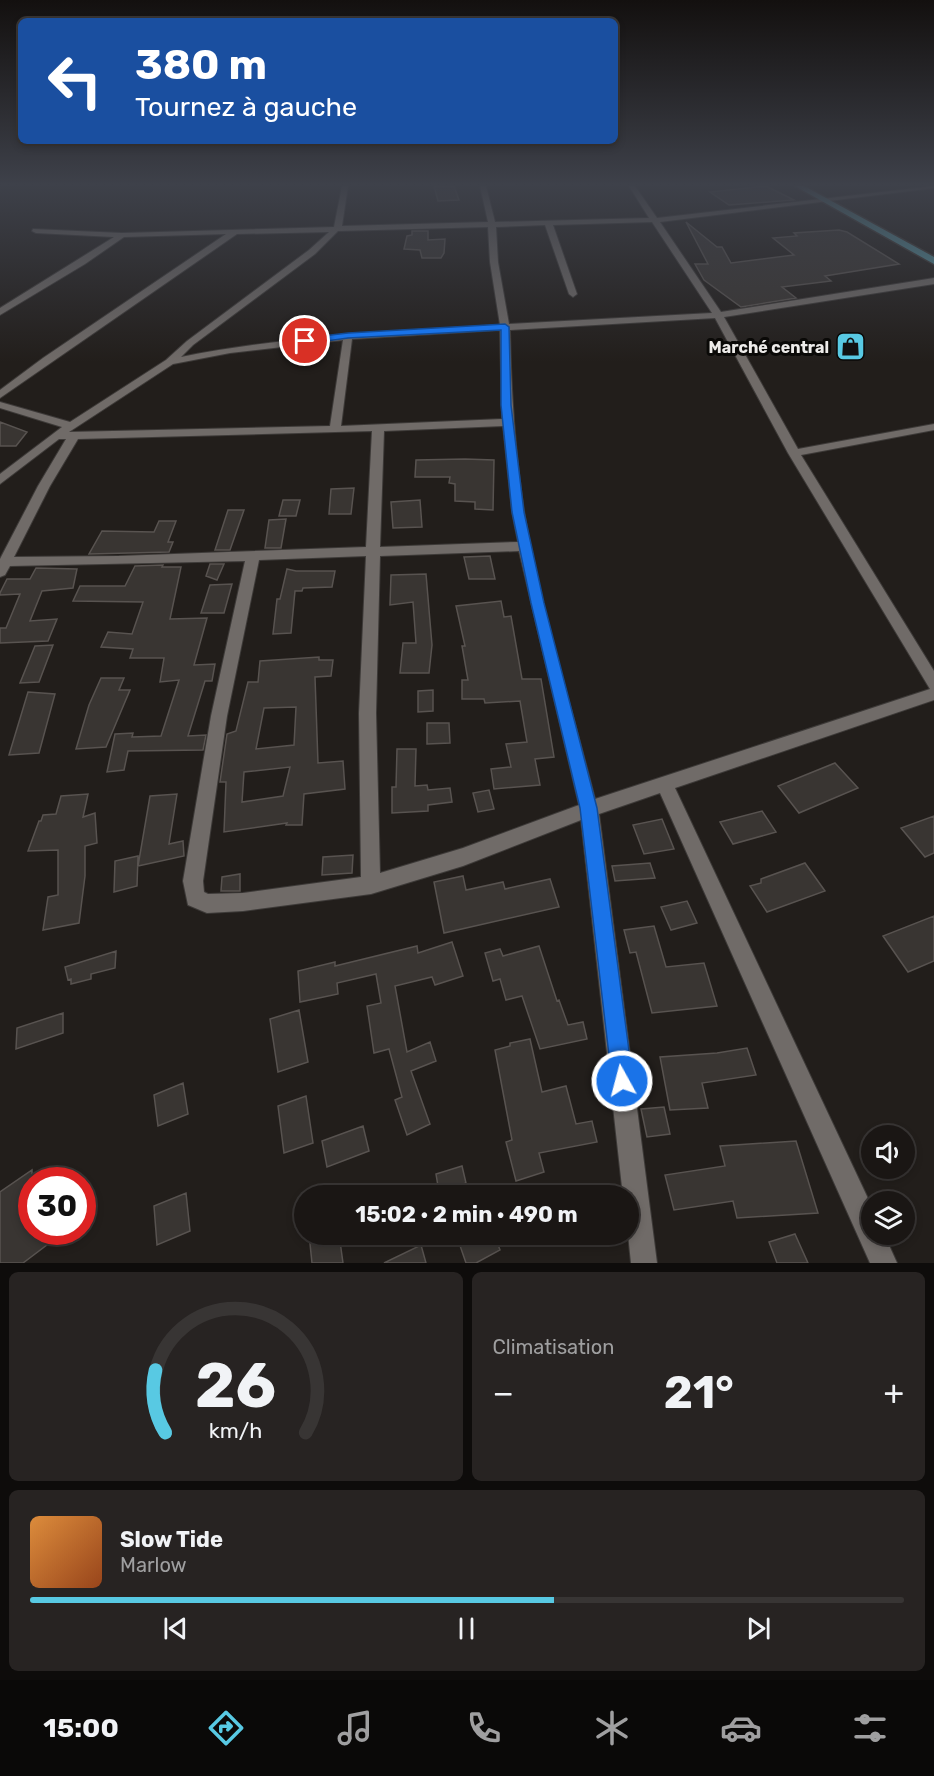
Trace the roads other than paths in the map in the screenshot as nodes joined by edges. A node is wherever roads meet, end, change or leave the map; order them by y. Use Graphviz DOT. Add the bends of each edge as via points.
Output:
graph roads {
  1 [pos="107,245"];
  2 [pos="216,245"];
  3 [pos="319,245"];
  4 [pos="493,245"];
  5 [pos="556,245"];
  6 [pos="671,245"];
  7 [pos="905,245"];
  8 [pos="934,261"];
  9 [pos="934,281"];
  10 [pos="573,294"];
  11 [pos="0,312"];
  12 [pos="718,315"];
  13 [pos="505,327"];
  14 [pos="348,336"];
  15 [pos="170,362"];
  16 [pos="0,395"];
  17 [pos="0,405"];
  18 [pos="507,422"];
  19 [pos="378,427"];
  20 [pos="934,427"];
  21 [pos="335,429"];
  22 [pos="73,431"];
  23 [pos="794,453"];
  24 [pos="0,480"];
  25 [pos="525,546"];
  26 [pos="372,553"];
  27 [pos="253,556"];
  28 [pos="3,567"];
  29 [pos="934,684"];
  30 [pos="934,694"];
  31 [pos="664,783"];
  32 [pos="589,808"];
  33 [pos="370,885"];
  34 [pos="644,1263"];
  35 [pos="884,1263"];
  1 -- 11 [label="street"];
  2 -- 16 [label="street"];
  3 -- 15 [label="street"];
  4 -- 13 [label="street"];
  5 -- 10 [label="street"];
  6 -- 12 [label="street"];
  7 -- 8 [label="main road"];
  9 -- 12 [label="street"];
  12 -- 13 [label="street"];
  12 -- 23 [label="street"];
  13 -- 14 [label="street"];
  13 -- 18 [label="street"];
  14 -- 15 [label="street" via="230,350"];
  14 -- 21 [label="street"];
  15 -- 22 [label="street"];
  17 -- 22 [label="street"];
  18 -- 19 [label="street"];
  18 -- 25 [label="street"];
  19 -- 21 [label="street"];
  19 -- 26 [label="street"];
  20 -- 23 [label="street"];
  21 -- 22 [label="street"];
  22 -- 24 [label="street" via="56,436"];
  22 -- 28 [label="street"];
  23 -- 29 [label="street"];
  25 -- 26 [label="street"];
  25 -- 32 [label="street"];
  26 -- 27 [label="street"];
  26 -- 33 [label="street" via="366,808"];
  27 -- 28 [label="street"];
  27 -- 33 [label="street" via="219,716 193,881 195,898 207,904 243,902"];
  30 -- 31 [label="street"];
  31 -- 32 [label="street"];
  31 -- 35 [label="street"];
  32 -- 33 [label="street" via="464,857"];
  32 -- 34 [label="street"];
}
